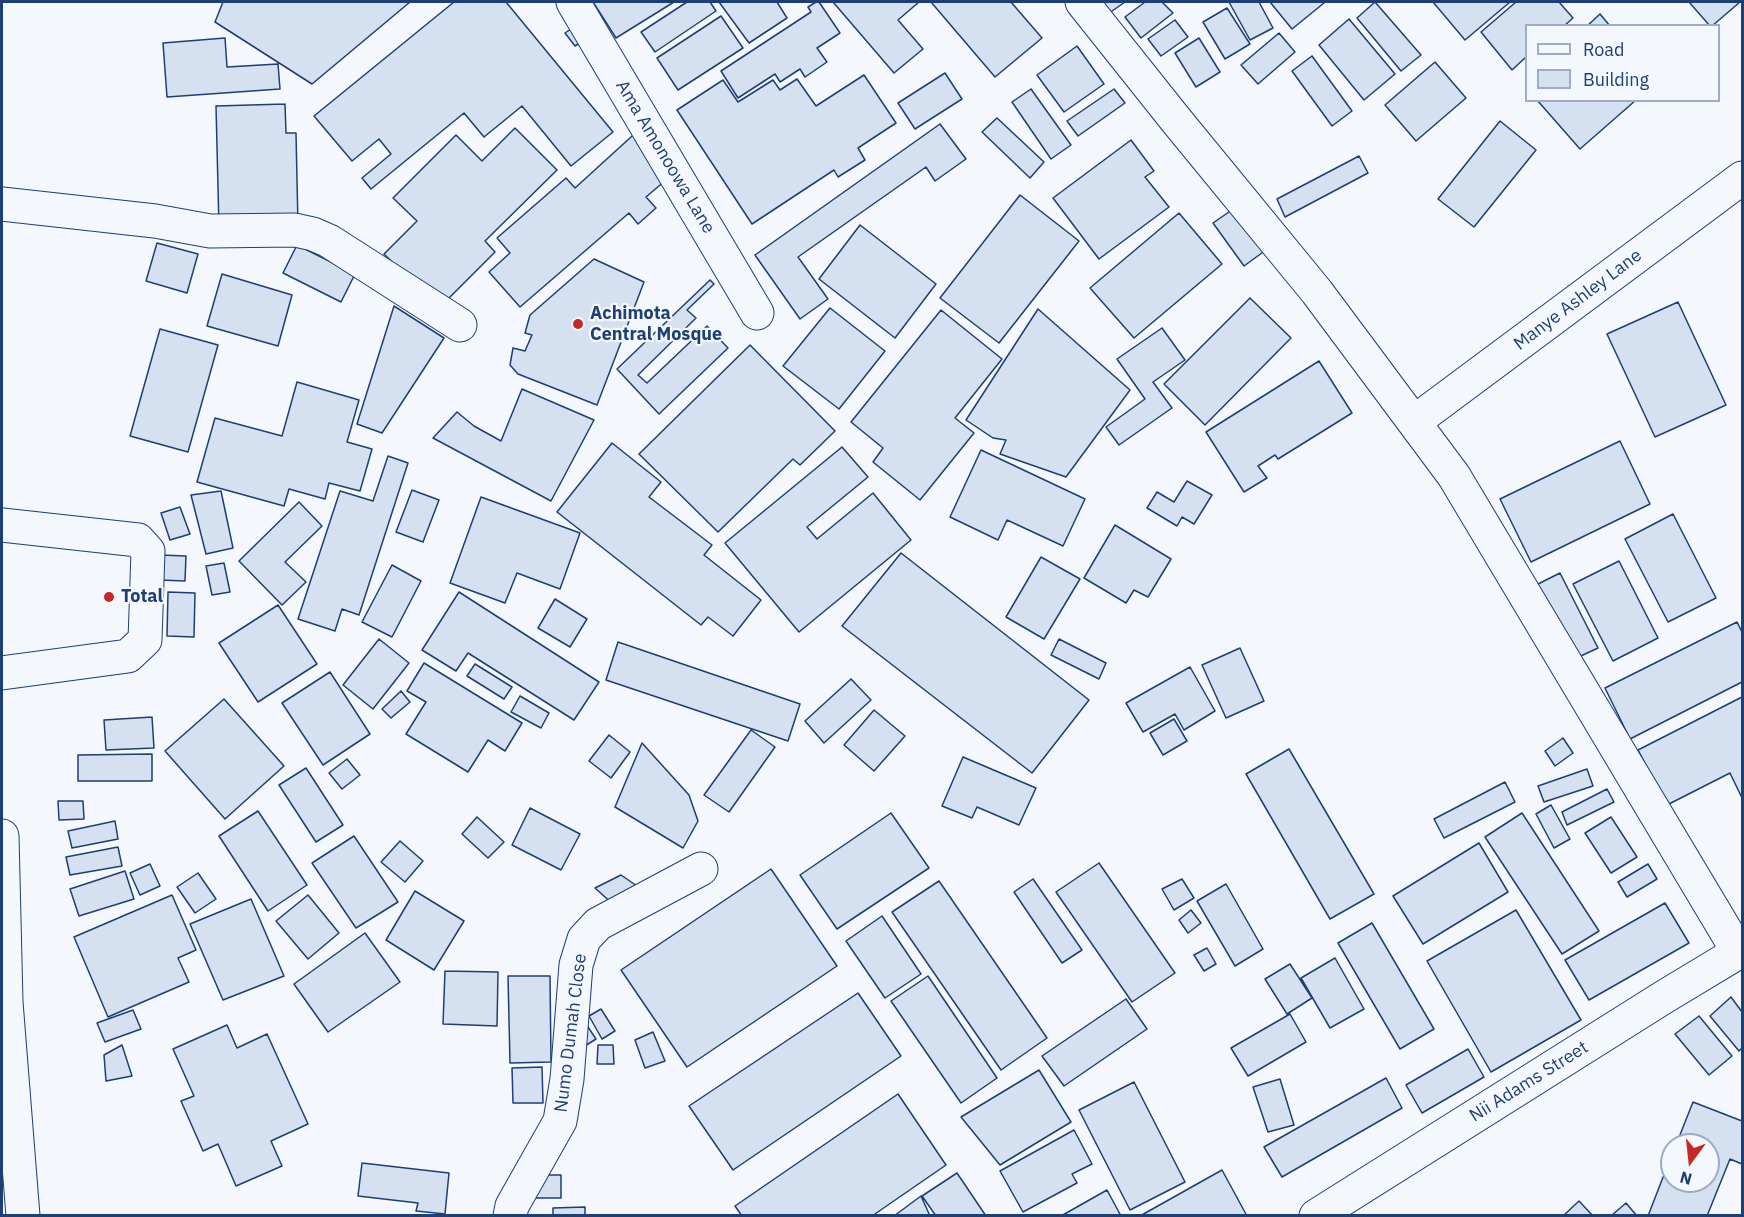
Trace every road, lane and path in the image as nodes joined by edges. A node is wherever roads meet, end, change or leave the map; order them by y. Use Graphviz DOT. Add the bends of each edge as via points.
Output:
graph roads {
  1 [pos="573,2"];
  2 [pos="1082,2"];
  3 [pos="1743,178"];
  4 [pos="2,204"];
  5 [pos="757,313"];
  6 [pos="460,325"];
  7 [pos="1414,422"];
  8 [pos="2,525"];
  9 [pos="2,674"];
  10 [pos="2,836"];
  11 [pos="701,869"];
  12 [pos="1741,951"];
  13 [pos="23,1215"];
  14 [pos="510,1215"];
  15 [pos="1316,1215"];
  1 -- 5 [label="main road, Ama Amonoowa Lane"];
  2 -- 7 [label="main road" via="1317,292"];
  3 -- 7 [label="main road, Manye Ashley Lane"];
  4 -- 6 [label="main road" via="210,231 295,230 313,234"];
  7 -- 12 [label="main road" via="1454,476"];
  8 -- 9 [label="main road" via="138,540 148,551 145,640 128,656"];
  10 -- 13 [label="main road" via="6,1002"];
  11 -- 14 [label="main road, Numo Dumah Close" via="598,924 584,939 576,965 560,1122"];
  12 -- 15 [label="main road, Nii Adams Street"];
}
